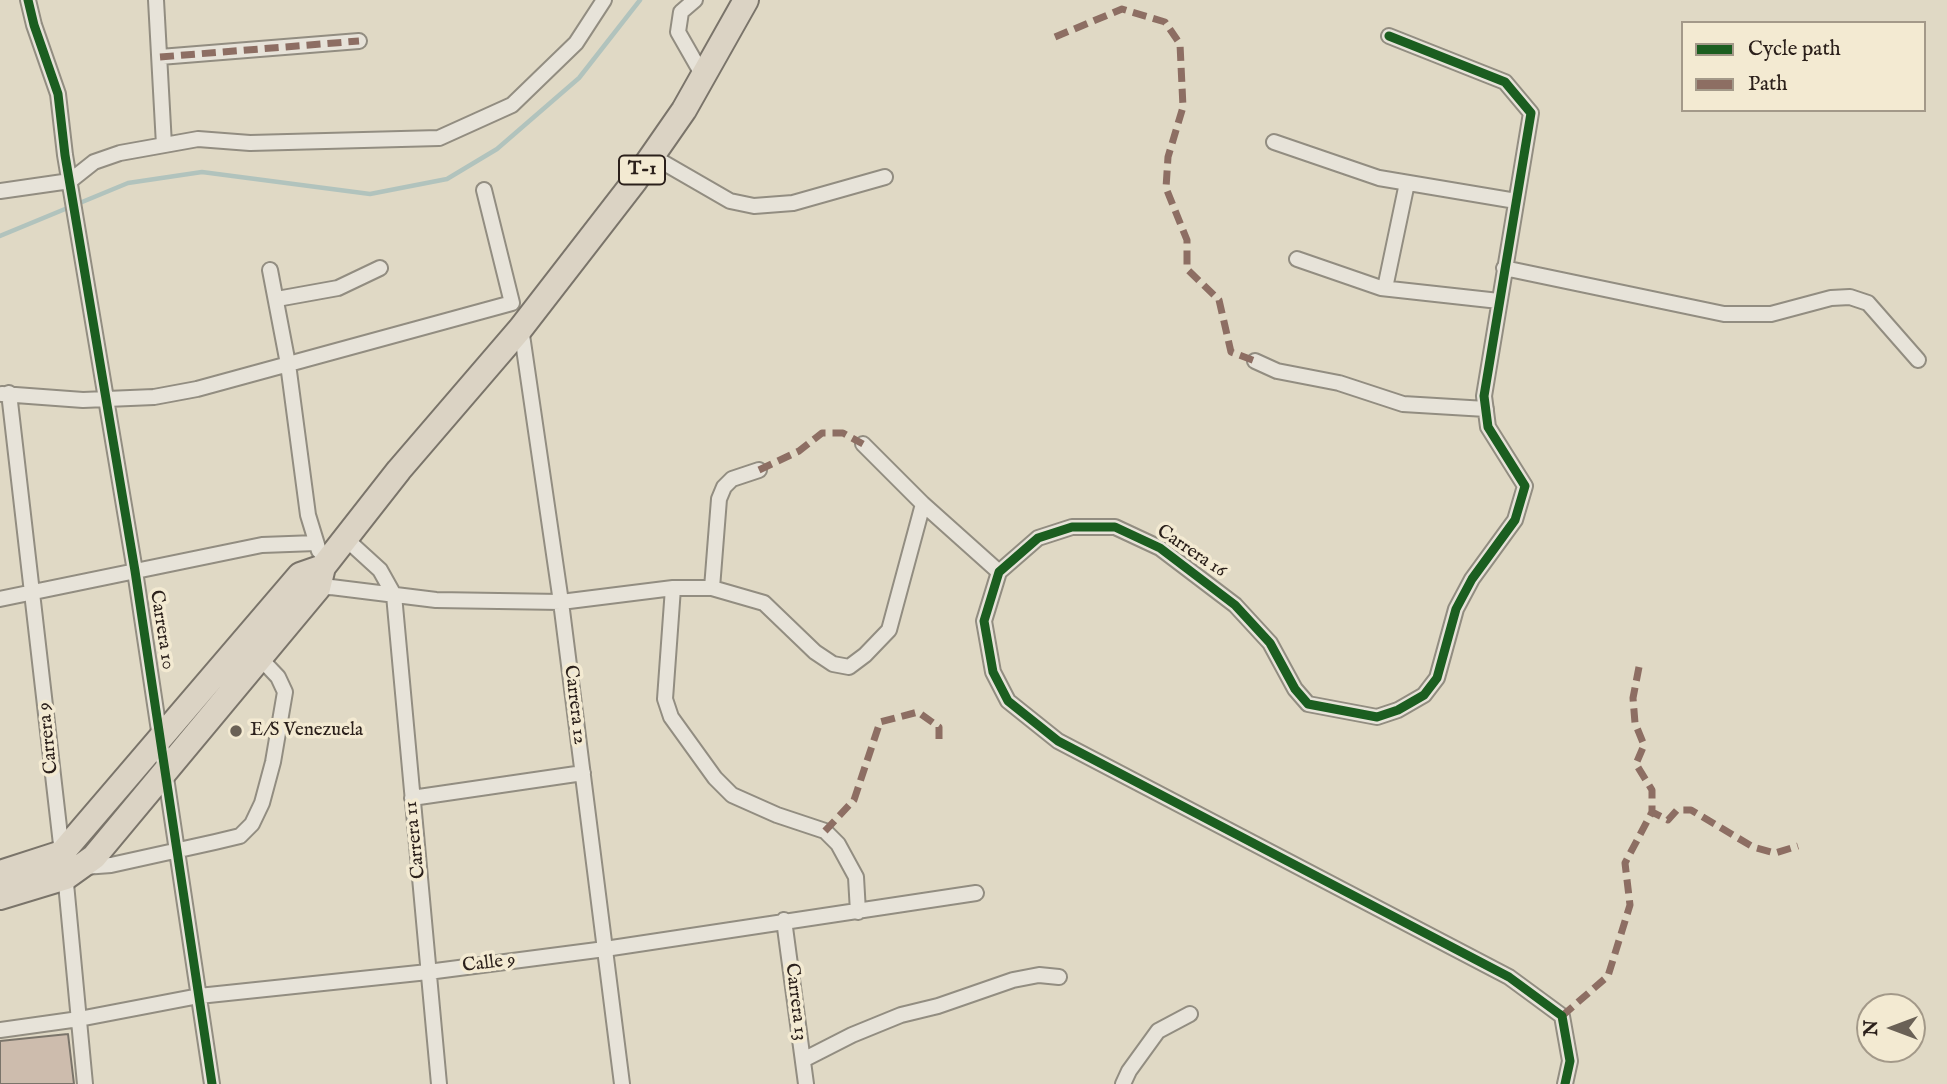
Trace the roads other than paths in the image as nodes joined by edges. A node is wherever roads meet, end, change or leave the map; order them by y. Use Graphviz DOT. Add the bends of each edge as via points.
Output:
graph roads {
  1 [pos="28,0"];
  2 [pos="156,0"];
  3 [pos="604,0"];
  4 [pos="695,0"];
  5 [pos="746,0"];
  6 [pos="1389,36"];
  7 [pos="359,41"];
  8 [pos="160,57"];
  9 [pos="702,74"];
  10 [pos="1274,142"];
  11 [pos="164,145"];
  12 [pos="652,156"];
  13 [pos="886,177"];
  14 [pos="1407,183"];
  15 [pos="71,188"];
  16 [pos="484,190"];
  17 [pos="0,191"];
  18 [pos="1516,201"];
  19 [pos="1297,259"];
  20 [pos="380,268"];
  21 [pos="1504,268"];
  22 [pos="270,270"];
  23 [pos="1385,288"];
  24 [pos="277,299"];
  25 [pos="1499,302"];
  26 [pos="521,316"];
  27 [pos="1917,360"];
  28 [pos="1255,361"];
  29 [pos="288,364"];
  30 [pos="4,393"];
  31 [pos="106,400"];
  32 [pos="1486,409"];
  33 [pos="863,444"];
  34 [pos="759,470"];
  35 [pos="923,504"];
  36 [pos="346,539"];
  37 [pos="316,543"];
  38 [pos="135,571"];
  39 [pos="999,572"];
  40 [pos="321,578"];
  41 [pos="673,588"];
  42 [pos="712,588"];
  43 [pos="33,594"];
  44 [pos="394,595"];
  45 [pos="0,599"];
  46 [pos="561,602"];
  47 [pos="260,658"];
  48 [pos="160,738"];
  49 [pos="165,771"];
  50 [pos="583,773"];
  51 [pos="412,798"];
  52 [pos="177,848"];
  53 [pos="70,865"];
  54 [pos="0,873"];
  55 [pos="976,893"];
  56 [pos="0,897"];
  57 [pos="858,912"];
  58 [pos="784,920"];
  59 [pos="605,949"];
  60 [pos="428,972"];
  61 [pos="1059,977"];
  62 [pos="199,996"];
  63 [pos="1190,1014"];
  64 [pos="79,1019"];
  65 [pos="0,1030"];
  66 [pos="803,1060"];
  67 [pos="85,1084"];
  68 [pos="212,1084"];
  69 [pos="439,1084"];
  70 [pos="622,1084"];
  71 [pos="806,1084"];
  72 [pos="1123,1084"];
  73 [pos="1565,1084"];
  1 -- 15 [label="street, Carrera 10" via="58,94"];
  2 -- 8 [label="street"];
  3 -- 11 [label="street" via="576,43 512,106 439,138 250,143 198,139"];
  4 -- 9 [label="street" via="681,12 678,32"];
  5 -- 9 [label="highway, T-1"];
  6 -- 18 [label="street, Carrera 16" via="1505,82 1531,113"];
  7 -- 8 [label="street"];
  8 -- 11 [label="street"];
  9 -- 12 [label="highway, T-1"];
  10 -- 14 [label="street"];
  11 -- 15 [label="street" via="94,162"];
  12 -- 13 [label="street" via="730,201 754,206 793,203"];
  12 -- 26 [label="highway, T-1"];
  14 -- 18 [label="street"];
  14 -- 23 [label="street"];
  15 -- 17 [label="street"];
  15 -- 31 [label="street, Carrera 10"];
  16 -- 26 [label="street, Carrera 12"];
  18 -- 21 [label="street, Carrera 16"];
  19 -- 23 [label="street"];
  20 -- 24 [label="street" via="338,288"];
  21 -- 25 [label="street, Carrera 16"];
  21 -- 27 [label="street" via="1724,314 1771,314 1850,297 1868,303"];
  22 -- 24 [label="street"];
  23 -- 25 [label="street"];
  24 -- 29 [label="street"];
  25 -- 32 [label="street, Carrera 16" via="1484,396"];
  26 -- 29 [label="street"];
  26 -- 36 [label="highway, T-1"];
  26 -- 46 [label="street, Carrera 12"];
  28 -- 32 [label="street" via="1403,404"];
  29 -- 31 [label="street" via="197,389"];
  29 -- 37 [label="street"];
  30 -- 31 [label="street"];
  30 -- 43 [label="street, Carrera 9"];
  31 -- 38 [label="street, Carrera 10"];
  32 -- 39 [label="street, Carrera 16" via="1488,427 1525,486 1515,520 1472,579 1457,609 1437,678 1424,695 1398,710 1377,717 1308,704 1269,643 1235,605 1160,548 1115,527 1072,527 1038,538"];
  33 -- 35 [label="street"];
  34 -- 42 [label="street" via="732,479 719,499"];
  35 -- 39 [label="street"];
  35 -- 42 [label="street" via="889,630 849,667 833,664 815,652 764,603"];
  36 -- 40 [label="highway, T-1"];
  36 -- 44 [label="street" via="380,570"];
  37 -- 38 [label="street" via="262,545"];
  37 -- 40 [label="street"];
  38 -- 43 [label="street"];
  38 -- 48 [label="street, Carrera 10"];
  39 -- 73 [label="street" via="984,621 993,672 1007,701 1058,741 1509,977 1562,1016 1570,1061"];
  40 -- 44 [label="street" via="331,587"];
  40 -- 47 [label="highway, T-1"];
  40 -- 48 [label="highway, T-1" via="300,575"];
  41 -- 42 [label="street"];
  41 -- 46 [label="street"];
  41 -- 57 [label="street" via="665,699 671,717 732,794 825,831 838,844 856,877"];
  43 -- 45 [label="street"];
  43 -- 53 [label="street, Carrera 9"];
  44 -- 46 [label="street"];
  44 -- 51 [label="street, Carrera 11"];
  46 -- 50 [label="street, Carrera 12"];
  47 -- 49 [label="highway, T-1"];
  47 -- 52 [label="street" via="285,692 262,803 240,836"];
  48 -- 49 [label="street, Carrera 10"];
  48 -- 53 [label="highway, T-1"];
  49 -- 52 [label="street, Carrera 10"];
  49 -- 53 [label="highway, T-1" via="102,848"];
  50 -- 51 [label="street"];
  50 -- 59 [label="street, Carrera 12"];
  51 -- 60 [label="street, Carrera 11"];
  52 -- 53 [label="street" via="111,865"];
  52 -- 62 [label="street, Carrera 10"];
  53 -- 54 [label="highway, T-1"];
  53 -- 56 [label="highway, T-1"];
  53 -- 64 [label="street, Carrera 9"];
  55 -- 57 [label="street, Calle 9"];
  57 -- 58 [label="street, Calle 9"];
  58 -- 59 [label="street, Calle 9"];
  58 -- 66 [label="street, Carrera 13"];
  59 -- 60 [label="street, Calle 9"];
  59 -- 70 [label="street, Carrera 12"];
  60 -- 62 [label="street, Calle 9"];
  60 -- 69 [label="street, Carrera 11"];
  61 -- 66 [label="street" via="1013,980 901,1015"];
  62 -- 64 [label="street, Calle 9"];
  62 -- 68 [label="street, Carrera 10"];
  63 -- 72 [label="street" via="1158,1031"];
  64 -- 65 [label="street, Calle 9"];
  64 -- 67 [label="street, Carrera 9"];
  66 -- 71 [label="street, Carrera 13"];
}
